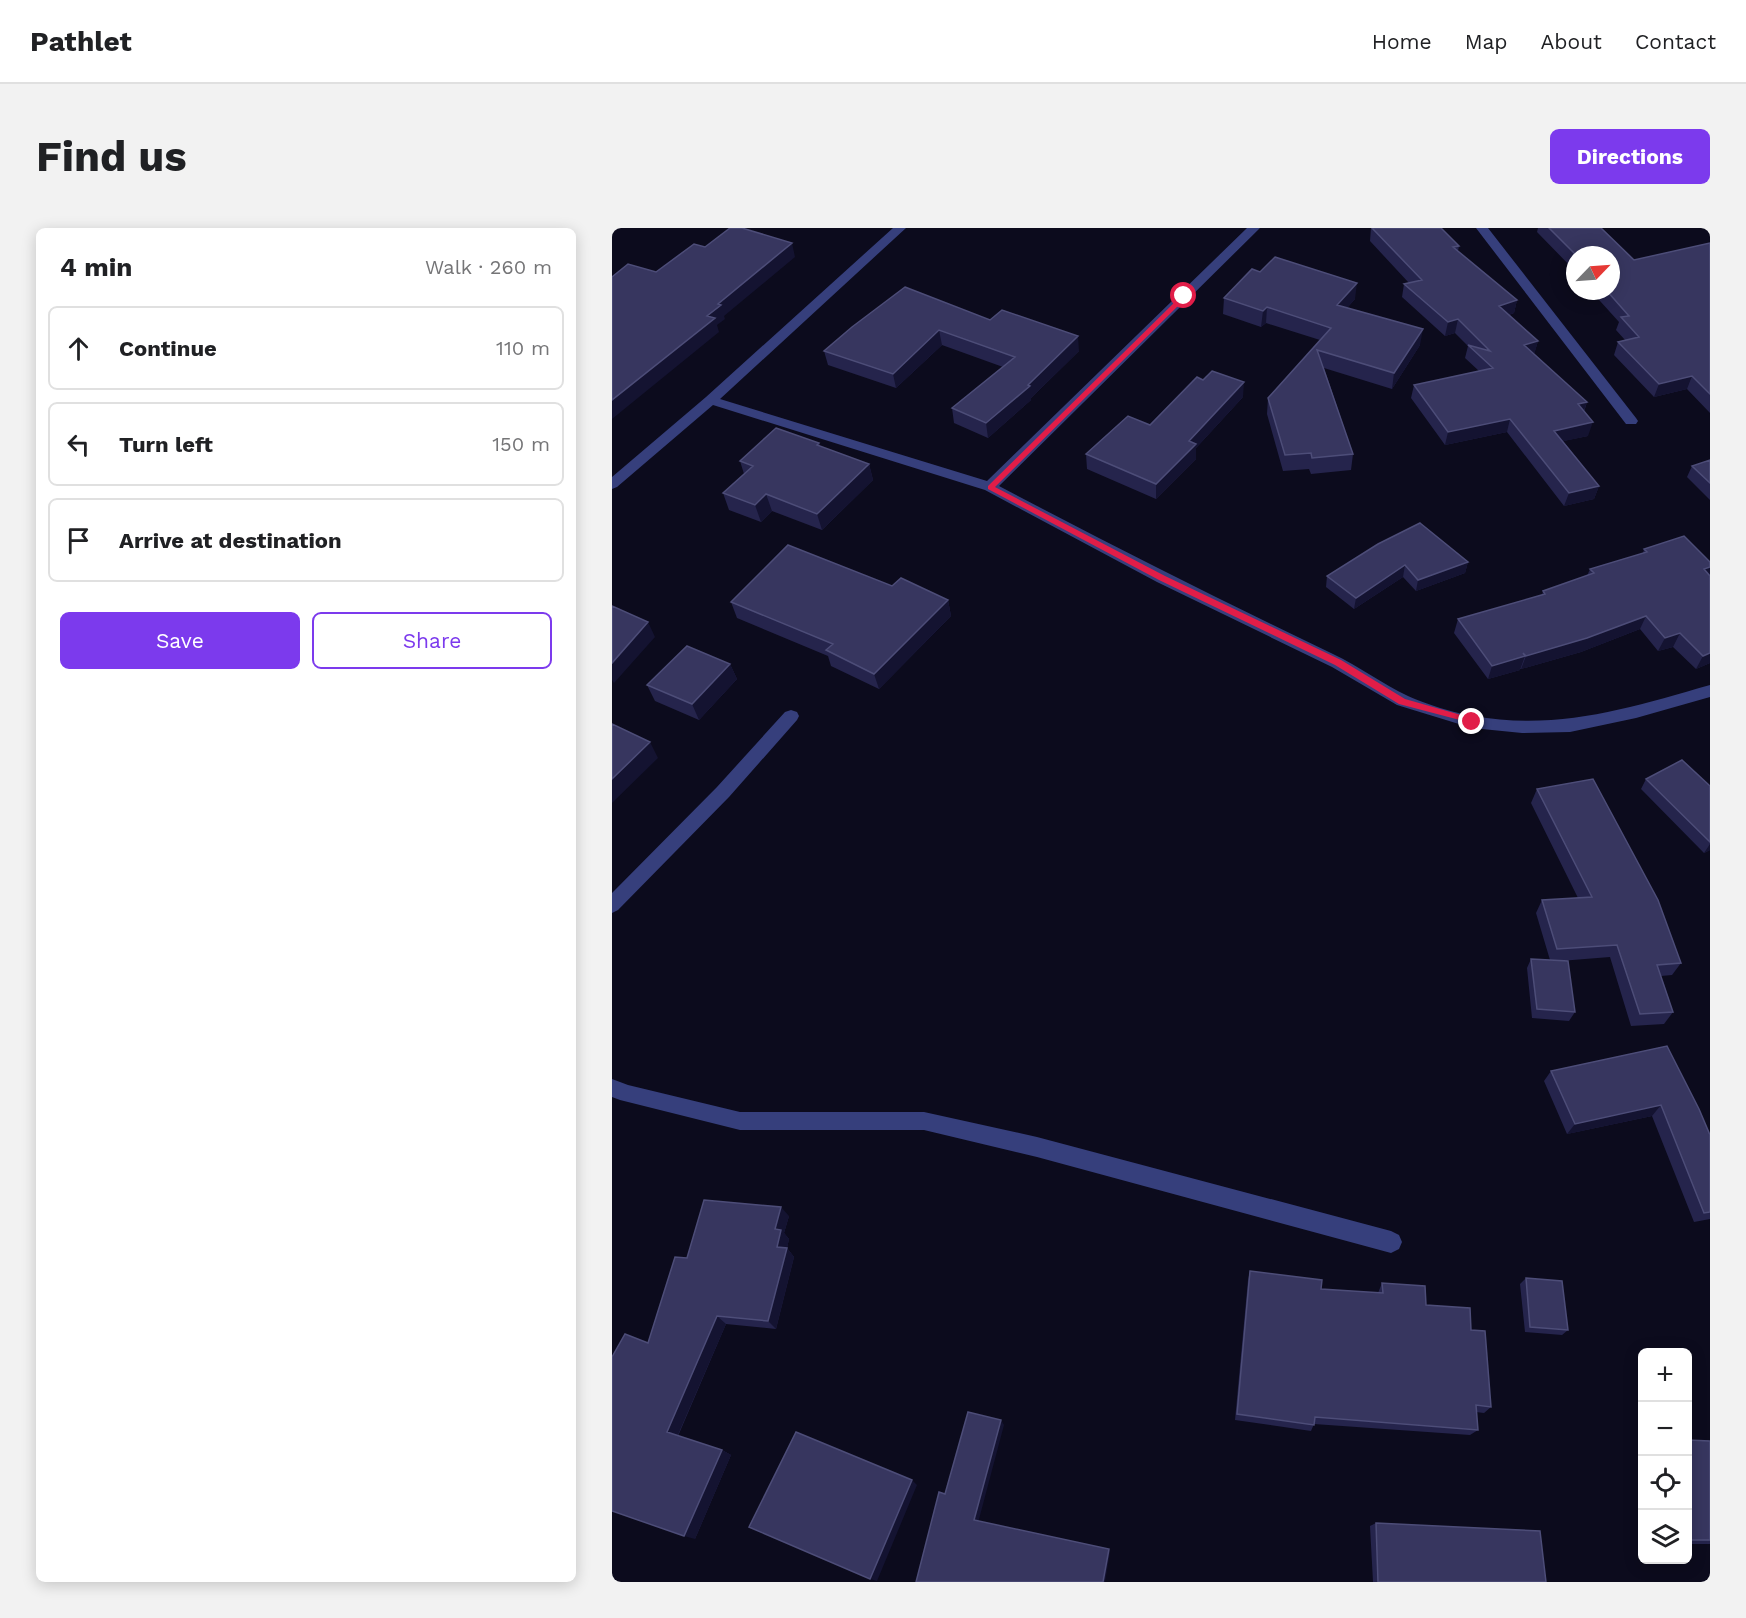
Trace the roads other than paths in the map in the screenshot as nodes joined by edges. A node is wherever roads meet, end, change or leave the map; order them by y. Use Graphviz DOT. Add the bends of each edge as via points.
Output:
graph roads {
  1 [pos="900,228"];
  2 [pos="1254,228"];
  3 [pos="1482,228"];
  4 [pos="711,400"];
  5 [pos="1631,421"];
  6 [pos="612,484"];
  7 [pos="990,487"];
  8 [pos="1710,691"];
  9 [pos="791,716"];
  10 [pos="612,905"];
  11 [pos="612,1088"];
  12 [pos="1391,1242"];
  1 -- 4 [label="street"];
  2 -- 7 [label="street"];
  3 -- 5 [label="street"];
  4 -- 6 [label="street"];
  4 -- 7 [label="street"];
  7 -- 8 [label="street" via="1162,578 1338,663 1402,701 1472,722 1570,726"];
  9 -- 10 [label="street"];
  11 -- 12 [label="street" via="740,1121 924,1121"];
}
